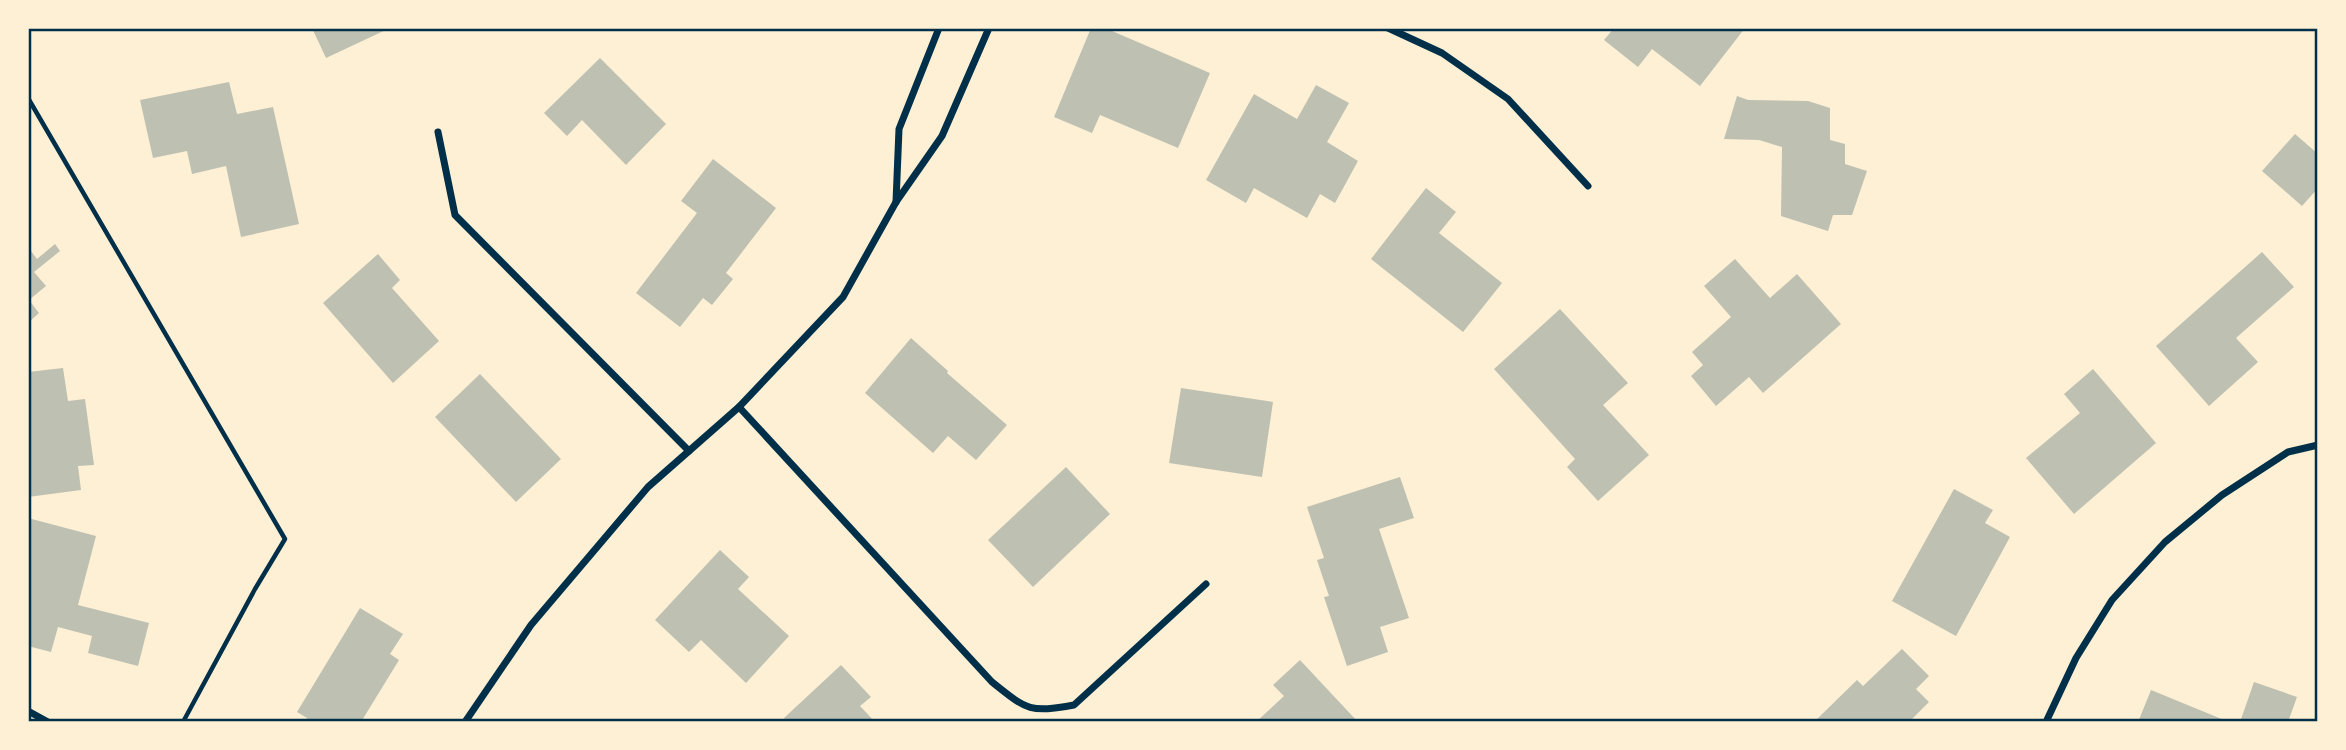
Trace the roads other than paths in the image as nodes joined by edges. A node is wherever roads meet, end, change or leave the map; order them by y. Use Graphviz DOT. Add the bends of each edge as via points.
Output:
graph roads {
  1 [pos="939,28"];
  2 [pos="989,28"];
  3 [pos="1388,28"];
  4 [pos="438,132"];
  5 [pos="1588,186"];
  6 [pos="896,202"];
  7 [pos="739,407"];
  8 [pos="2318,445"];
  9 [pos="689,451"];
  10 [pos="1206,584"];
  11 [pos="28,711"];
  12 [pos="48,722"];
  13 [pos="465,722"];
  14 [pos="2046,722"];
  1 -- 6 [label="street" via="899,130"];
  2 -- 6 [label="street" via="942,136"];
  3 -- 5 [label="street" via="1442,53 1508,99"];
  4 -- 9 [label="street" via="455,215"];
  6 -- 7 [label="street" via="843,297"];
  7 -- 9 [label="street"];
  7 -- 10 [label="street" via="992,682 1022,706 1046,710 1074,705"];
  8 -- 14 [label="street" via="2288,452 2222,495 2165,542 2112,600 2076,659"];
  9 -- 13 [label="street" via="648,487 531,625"];
  11 -- 12 [label="street"];
}
